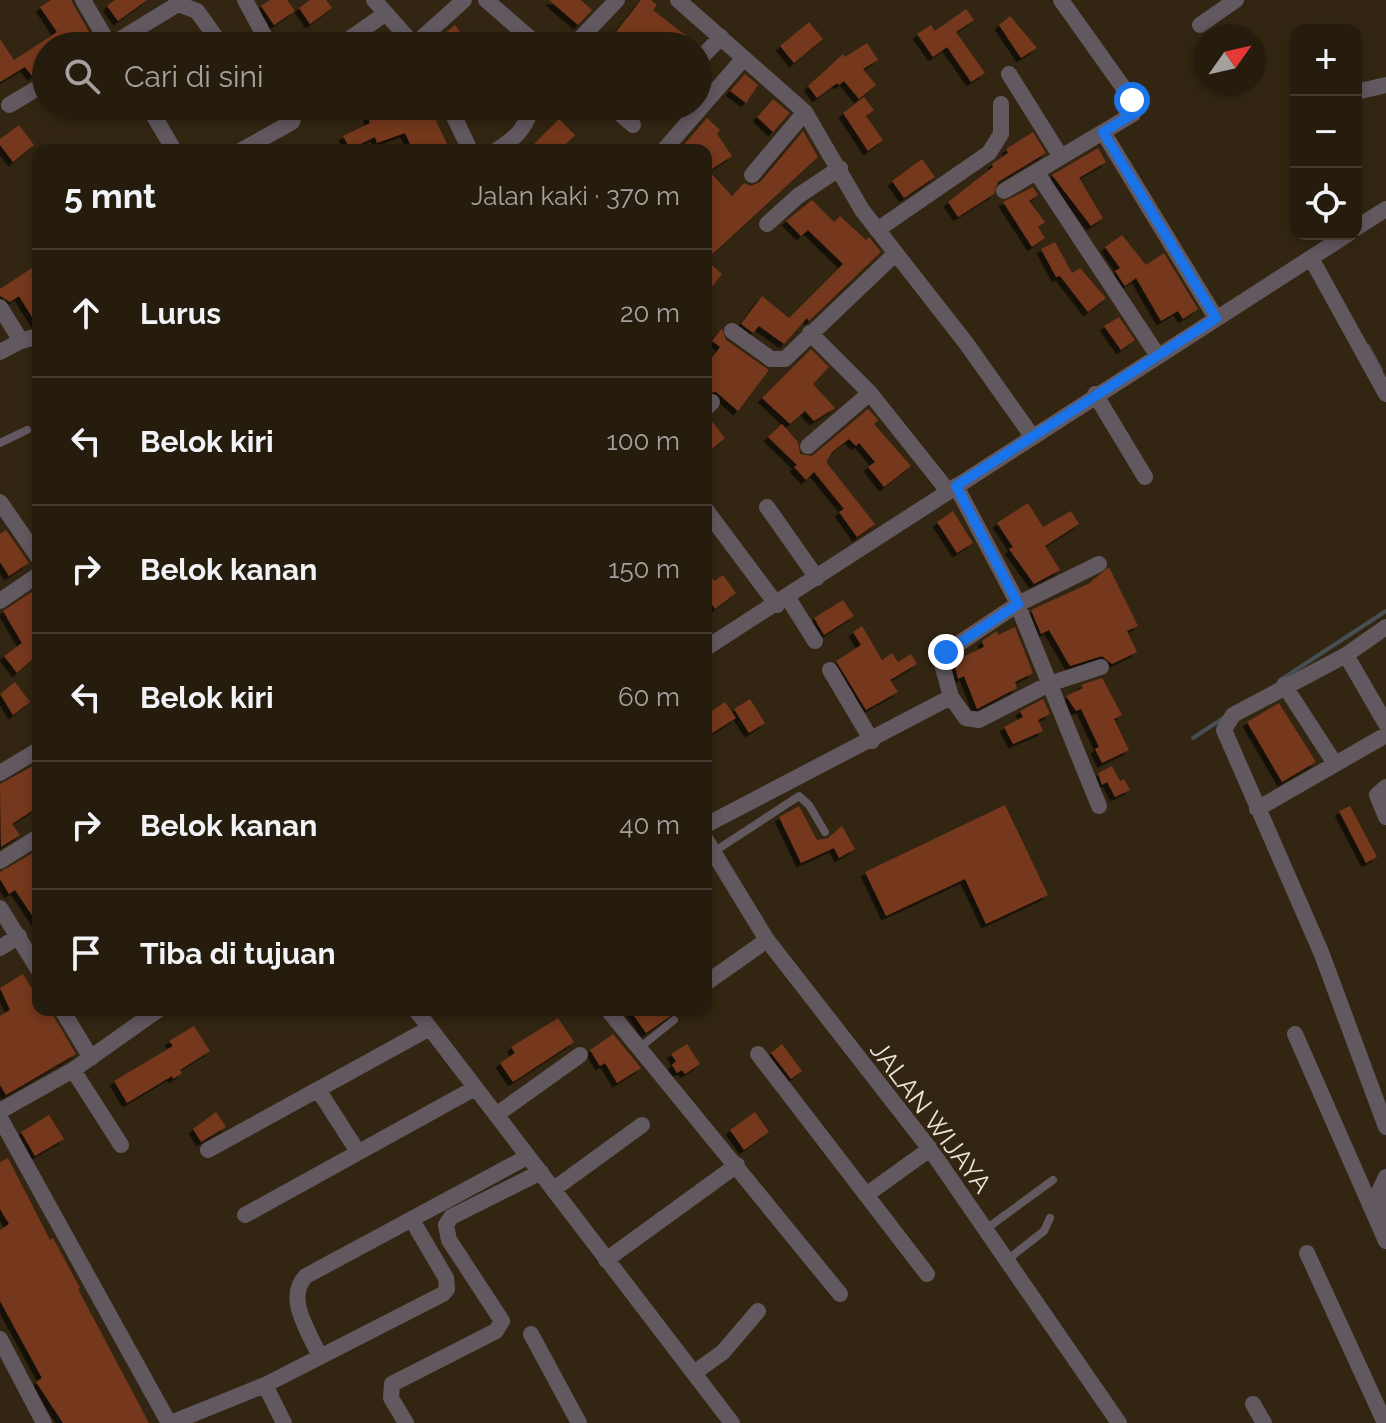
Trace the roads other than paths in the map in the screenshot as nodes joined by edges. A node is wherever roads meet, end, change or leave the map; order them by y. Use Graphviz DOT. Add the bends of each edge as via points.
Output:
graph roads {
  1 [pos="83,0"];
  2 [pos="245,0"];
  3 [pos="374,0"];
  4 [pos="464,0"];
  5 [pos="486,0"];
  6 [pos="617,0"];
  7 [pos="704,0"];
  8 [pos="1061,0"];
  9 [pos="1236,0"];
  10 [pos="683,5"];
  11 [pos="385,14"];
  12 [pos="1201,24"];
  13 [pos="102,32"];
  14 [pos="133,32"];
  15 [pos="212,32"];
  16 [pos="262,32"];
  17 [pos="359,32"];
  18 [pos="402,32"];
  19 [pos="428,32"];
  20 [pos="523,32"];
  21 [pos="586,32"];
  22 [pos="721,37"];
  23 [pos="712,46"];
  24 [pos="744,58"];
  25 [pos="1009,74"];
  26 [pos="1386,85"];
  27 [pos="32,91"];
  28 [pos="1362,91"];
  29 [pos="712,95"];
  30 [pos="1001,104"];
  31 [pos="9,105"];
  32 [pos="805,112"];
  33 [pos="156,120"];
  34 [pos="293,120"];
  35 [pos="456,120"];
  36 [pos="528,120"];
  37 [pos="627,120"];
  38 [pos="690,120"];
  39 [pos="633,125"];
  40 [pos="1103,132"];
  41 [pos="170,144"];
  42 [pos="253,144"];
  43 [pos="467,144"];
  44 [pos="507,144"];
  45 [pos="669,144"];
  46 [pos="1061,157"];
  47 [pos="840,168"];
  48 [pos="1037,173"];
  49 [pos="752,175"];
  50 [pos="1004,191"];
  51 [pos="1386,209"];
  52 [pos="767,224"];
  53 [pos="1362,224"];
  54 [pos="877,230"];
  55 [pos="1339,240"];
  56 [pos="896,253"];
  57 [pos="1311,258"];
  58 [pos="0,307"];
  59 [pos="1216,318"];
  60 [pos="732,331"];
  61 [pos="810,333"];
  62 [pos="32,338"];
  63 [pos="21,341"];
  64 [pos="0,352"];
  65 [pos="1158,356"];
  66 [pos="870,393"];
  67 [pos="1095,394"];
  68 [pos="1386,394"];
  69 [pos="27,430"];
  70 [pos="1032,436"];
  71 [pos="0,443"];
  72 [pos="808,446"];
  73 [pos="1145,477"];
  74 [pos="952,489"];
  75 [pos="0,502"];
  76 [pos="767,507"];
  77 [pos="712,517"];
  78 [pos="32,547"];
  79 [pos="1099,564"];
  80 [pos="817,578"];
  81 [pos="32,579"];
  82 [pos="0,601"];
  83 [pos="782,601"];
  84 [pos="1018,604"];
  85 [pos="1386,627"];
  86 [pos="815,641"];
  87 [pos="712,644"];
  88 [pos="1346,655"];
  89 [pos="1101,667"];
  90 [pos="830,670"];
  91 [pos="1049,684"];
  92 [pos="1284,685"];
  93 [pos="951,697"];
  94 [pos="1386,724"];
  95 [pos="1386,735"];
  96 [pos="872,741"];
  97 [pos="32,755"];
  98 [pos="1334,762"];
  99 [pos="0,773"];
  100 [pos="1386,787"];
  101 [pos="1099,806"];
  102 [pos="1257,809"];
  103 [pos="1386,817"];
  104 [pos="712,822"];
  105 [pos="825,832"];
  106 [pos="32,841"];
  107 [pos="712,845"];
  108 [pos="712,849"];
  109 [pos="0,861"];
  110 [pos="0,908"];
  111 [pos="19,936"];
  112 [pos="767,940"];
  113 [pos="0,948"];
  114 [pos="32,959"];
  115 [pos="712,979"];
  116 [pos="66,1016"];
  117 [pos="150,1016"];
  118 [pos="421,1016"];
  119 [pos="612,1016"];
  120 [pos="674,1020"];
  121 [pos="430,1028"];
  122 [pos="1295,1034"];
  123 [pos="638,1050"];
  124 [pos="758,1054"];
  125 [pos="580,1055"];
  126 [pos="91,1058"];
  127 [pos="73,1070"];
  128 [pos="475,1088"];
  129 [pos="319,1091"];
  130 [pos="1380,1095"];
  131 [pos="0,1111"];
  132 [pos="496,1115"];
  133 [pos="0,1118"];
  134 [pos="642,1125"];
  135 [pos="1386,1127"];
  136 [pos="121,1145"];
  137 [pos="930,1149"];
  138 [pos="208,1150"];
  139 [pos="358,1152"];
  140 [pos="527,1157"];
  141 [pos="737,1165"];
  142 [pos="541,1172"];
  143 [pos="1386,1177"];
  144 [pos="1053,1180"];
  145 [pos="554,1189"];
  146 [pos="866,1195"];
  147 [pos="1385,1209"];
  148 [pos="245,1215"];
  149 [pos="1050,1218"];
  150 [pos="412,1220"];
  151 [pos="985,1229"];
  152 [pos="1386,1241"];
  153 [pos="1307,1253"];
  154 [pos="606,1260"];
  155 [pos="1007,1261"];
  156 [pos="927,1274"];
  157 [pos="840,1294"];
  158 [pos="758,1311"];
  159 [pos="531,1334"];
  160 [pos="0,1339"];
  161 [pos="320,1357"];
  162 [pos="694,1373"];
  163 [pos="265,1385"];
  164 [pos="1253,1404"];
  165 [pos="44,1423"];
  166 [pos="170,1423"];
  167 [pos="284,1423"];
  168 [pos="406,1423"];
  169 [pos="579,1423"];
  170 [pos="732,1423"];
  171 [pos="1119,1423"];
  172 [pos="1264,1423"];
  173 [pos="1385,1423"];
  1 -- 13 [label="street"];
  2 -- 16 [label="street"];
  3 -- 11 [label="street"];
  4 -- 19 [label="street"];
  5 -- 20 [label="street"];
  6 -- 21 [label="street"];
  7 -- 10 [label="street"];
  8 -- 40 [label="street" via="1135,104 1133,114"];
  9 -- 12 [label="street"];
  10 -- 22 [label="street"];
  11 -- 17 [label="street"];
  11 -- 18 [label="street"];
  14 -- 15 [label="street" via="178,4 197,11"];
  22 -- 23 [label="street"];
  22 -- 24 [label="street"];
  24 -- 29 [label="street"];
  24 -- 32 [label="street"];
  25 -- 46 [label="street"];
  26 -- 28 [label="street"];
  27 -- 31 [label="street"];
  30 -- 54 [label="street" via="1001,134 989,153"];
  32 -- 47 [label="street"];
  32 -- 49 [label="street"];
  33 -- 41 [label="street"];
  34 -- 42 [label="street"];
  35 -- 43 [label="street"];
  36 -- 44 [label="street"];
  37 -- 39 [label="street"];
  38 -- 45 [label="street"];
  40 -- 46 [label="street"];
  40 -- 59 [label="street"];
  46 -- 48 [label="street"];
  47 -- 52 [label="street"];
  47 -- 54 [label="street"];
  48 -- 50 [label="street"];
  48 -- 65 [label="street"];
  51 -- 53 [label="street"];
  54 -- 56 [label="street"];
  55 -- 57 [label="street"];
  56 -- 61 [label="street"];
  56 -- 70 [label="street"];
  57 -- 59 [label="street"];
  57 -- 68 [label="street"];
  58 -- 63 [label="street"];
  59 -- 65 [label="street"];
  60 -- 61 [label="street" via="776,361 796,351"];
  61 -- 66 [label="street"];
  62 -- 63 [label="street"];
  63 -- 64 [label="street"];
  65 -- 67 [label="street"];
  66 -- 72 [label="street"];
  66 -- 74 [label="street"];
  67 -- 70 [label="street"];
  67 -- 73 [label="street"];
  69 -- 71 [label="lane"];
  70 -- 74 [label="street"];
  74 -- 80 [label="street"];
  74 -- 84 [label="street"];
  75 -- 78 [label="street"];
  76 -- 80 [label="street"];
  77 -- 83 [label="street"];
  79 -- 84 [label="street"];
  80 -- 83 [label="street"];
  81 -- 82 [label="street"];
  83 -- 86 [label="street"];
  83 -- 87 [label="street"];
  84 -- 91 [label="street"];
  84 -- 93 [label="street" via="946,652 942,664"];
  85 -- 88 [label="street"];
  88 -- 92 [label="street"];
  88 -- 94 [label="street"];
  89 -- 91 [label="street"];
  90 -- 96 [label="street"];
  91 -- 93 [label="street" via="979,720 966,718"];
  91 -- 101 [label="street"];
  92 -- 98 [label="street"];
  92 -- 102 [label="street" via="1233,715 1224,730"];
  93 -- 96 [label="street"];
  95 -- 98 [label="street"];
  96 -- 104 [label="street"];
  97 -- 99 [label="street"];
  98 -- 102 [label="street"];
  100 -- 103 [label="street" via="1377,795"];
  102 -- 130 [label="street"];
  105 -- 107 [label="lane" via="799,796"];
  106 -- 109 [label="street"];
  108 -- 112 [label="street, JALAN WIJAYA"];
  110 -- 111 [label="street"];
  111 -- 113 [label="street"];
  111 -- 114 [label="street"];
  112 -- 115 [label="street"];
  112 -- 137 [label="street, JALAN WIJAYA"];
  116 -- 126 [label="street"];
  117 -- 126 [label="street"];
  118 -- 121 [label="street"];
  119 -- 123 [label="street"];
  120 -- 123 [label="lane"];
  121 -- 128 [label="street"];
  121 -- 129 [label="street"];
  122 -- 152 [label="street"];
  123 -- 141 [label="street"];
  124 -- 146 [label="street"];
  125 -- 132 [label="street"];
  126 -- 127 [label="street"];
  127 -- 131 [label="street"];
  127 -- 136 [label="street"];
  128 -- 132 [label="street"];
  128 -- 139 [label="street"];
  129 -- 138 [label="street"];
  129 -- 139 [label="street"];
  130 -- 135 [label="street"];
  132 -- 140 [label="street"];
  133 -- 166 [label="street"];
  134 -- 145 [label="street"];
  137 -- 146 [label="street"];
  137 -- 151 [label="street, JALAN WIJAYA"];
  139 -- 148 [label="street"];
  140 -- 142 [label="street"];
  140 -- 150 [label="street"];
  141 -- 154 [label="street"];
  141 -- 157 [label="street"];
  142 -- 145 [label="street"];
  142 -- 168 [label="street" via="451,1217 446,1225 449,1240 502,1321 496,1331 392,1384 391,1398"];
  143 -- 147 [label="street" via="1378,1194"];
  144 -- 151 [label="lane"];
  145 -- 154 [label="street"];
  146 -- 156 [label="street"];
  149 -- 155 [label="lane" via="1044,1231"];
  150 -- 161 [label="street" via="298,1284 299,1308"];
  150 -- 161 [label="street" via="446,1278 447,1289"];
  151 -- 155 [label="street, JALAN WIJAYA"];
  153 -- 173 [label="street"];
  154 -- 162 [label="street"];
  155 -- 171 [label="street, JALAN WIJAYA"];
  158 -- 162 [label="street" via="723,1352"];
  159 -- 169 [label="street"];
  160 -- 165 [label="street"];
  161 -- 163 [label="street"];
  162 -- 170 [label="street"];
  163 -- 166 [label="street"];
  163 -- 167 [label="street"];
  164 -- 172 [label="street"];
}
